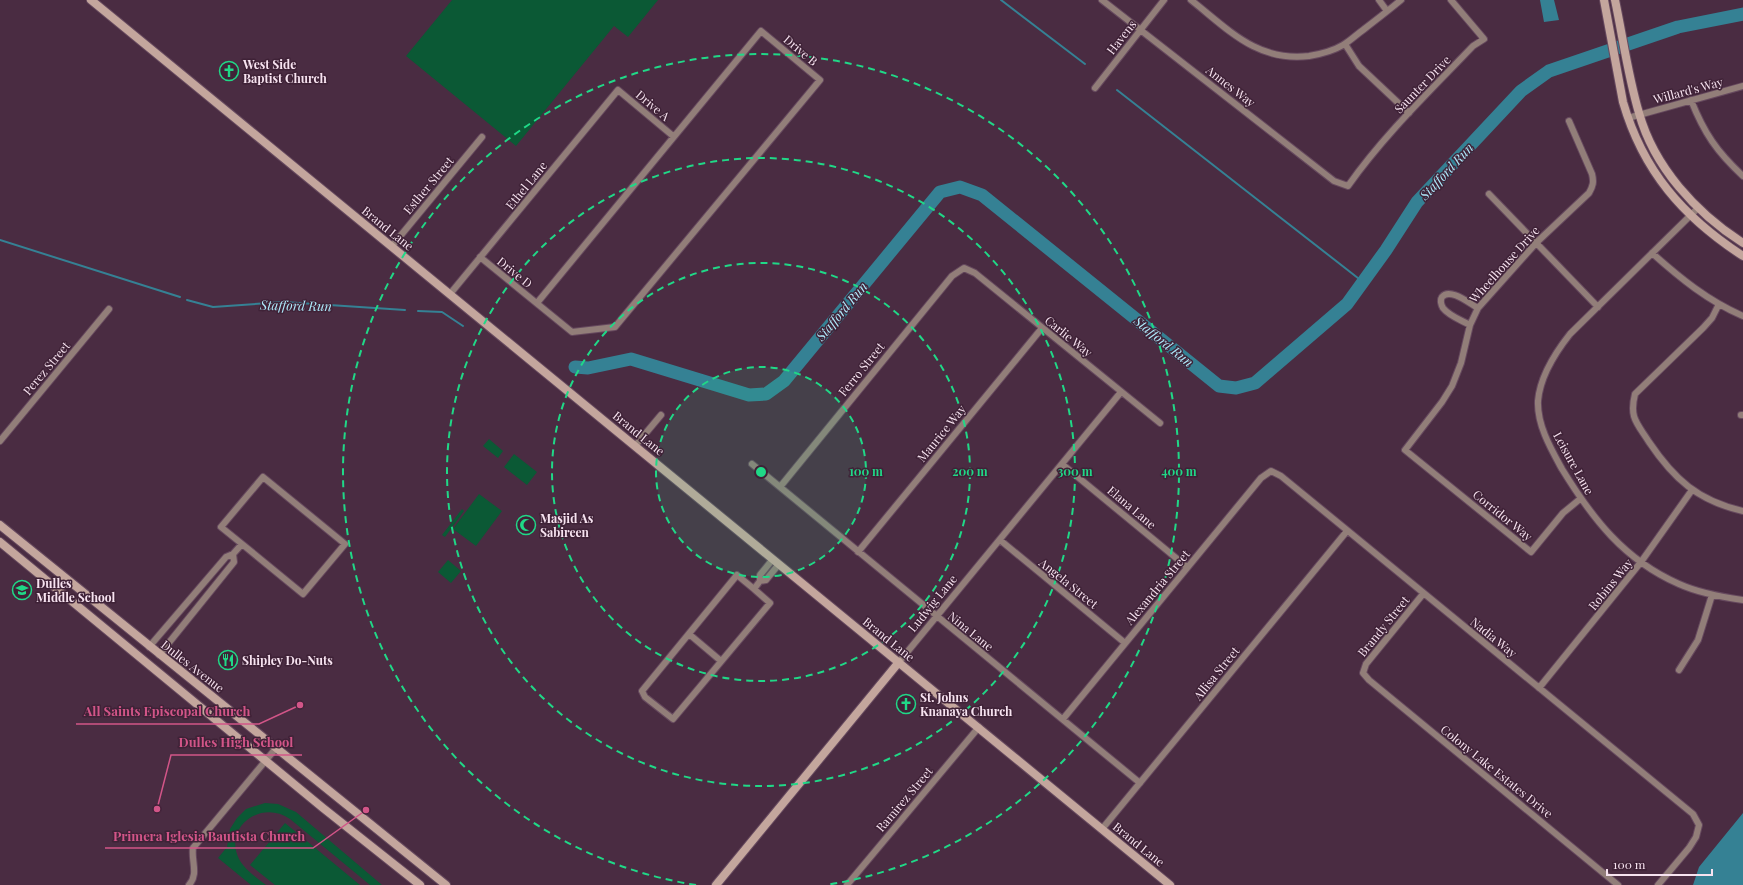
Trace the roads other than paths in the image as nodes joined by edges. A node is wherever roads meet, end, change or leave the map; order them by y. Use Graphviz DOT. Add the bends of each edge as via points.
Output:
graph roads {
  1 [pos="91,0"];
  2 [pos="1102,0"];
  3 [pos="1164,0"];
  4 [pos="1191,0"];
  5 [pos="1379,0"];
  6 [pos="1401,0"];
  7 [pos="1451,0"];
  8 [pos="1604,0"];
  9 [pos="1616,0"];
  10 [pos="1387,11"];
  11 [pos="1140,30"];
  12 [pos="1345,44"];
  13 [pos="1743,86"];
  14 [pos="1095,88"];
  15 [pos="618,90"];
  16 [pos="1691,100"];
  17 [pos="1409,113"];
  18 [pos="1639,115"];
  19 [pos="1628,118"];
  20 [pos="1568,121"];
  21 [pos="673,136"];
  22 [pos="482,137"];
  23 [pos="1743,176"];
  24 [pos="1348,186"];
  25 [pos="1490,194"];
  26 [pos="1698,208"];
  27 [pos="1690,215"];
  28 [pos="1537,242"];
  29 [pos="1743,243"];
  30 [pos="392,246"];
  31 [pos="1652,253"];
  32 [pos="1743,256"];
  33 [pos="480,258"];
  34 [pos="964,268"];
  35 [pos="450,294"];
  36 [pos="537,303"];
  37 [pos="1719,304"];
  38 [pos="1598,307"];
  39 [pos="1478,308"];
  40 [pos="109,309"];
  41 [pos="1743,316"];
  42 [pos="1470,325"];
  43 [pos="1042,328"];
  44 [pos="1121,392"];
  45 [pos="661,415"];
  46 [pos="1160,422"];
  47 [pos="0,441"];
  48 [pos="635,446"];
  49 [pos="1405,450"];
  50 [pos="752,464"];
  51 [pos="1062,464"];
  52 [pos="1271,471"];
  53 [pos="780,486"];
  54 [pos="1692,490"];
  55 [pos="1580,499"];
  56 [pos="1743,511"];
  57 [pos="0,525"];
  58 [pos="1347,531"];
  59 [pos="1000,540"];
  60 [pos="0,542"];
  61 [pos="242,544"];
  62 [pos="858,552"];
  63 [pos="233,554"];
  64 [pos="776,561"];
  65 [pos="1641,562"];
  66 [pos="1187,567"];
  67 [pos="754,589"];
  68 [pos="1423,594"];
  69 [pos="1712,595"];
  70 [pos="1743,600"];
  71 [pos="936,616"];
  72 [pos="689,634"];
  73 [pos="1125,643"];
  74 [pos="149,647"];
  75 [pos="159,655"];
  76 [pos="722,661"];
  77 [pos="899,662"];
  78 [pos="1679,670"];
  79 [pos="1363,673"];
  80 [pos="1539,688"];
  81 [pos="1062,719"];
  82 [pos="979,728"];
  83 [pos="277,747"];
  84 [pos="266,760"];
  85 [pos="1140,783"];
  86 [pos="1102,829"];
  87 [pos="189,885"];
  88 [pos="420,885"];
  89 [pos="446,885"];
  90 [pos="716,885"];
  91 [pos="847,885"];
  92 [pos="1170,885"];
  93 [pos="1618,885"];
  94 [pos="1658,885"];
  1 -- 30 [label="street, Brand Lane"];
  2 -- 11 [label="street, Annes Way"];
  3 -- 11 [label="street, Havens"];
  4 -- 12 [label="street" via="1244,42 1277,56 1317,55"];
  5 -- 10 [label="street"];
  6 -- 10 [label="street"];
  7 -- 17 [label="street, Saunter Drive" via="1484,39 1473,46"];
  8 -- 19 [label="street"];
  9 -- 18 [label="street"];
  10 -- 12 [label="street"];
  11 -- 14 [label="street, Havens"];
  11 -- 24 [label="street, Annes Way" via="1334,181"];
  12 -- 17 [label="street" via="1359,66"];
  13 -- 16 [label="street, Willard's Way"];
  15 -- 21 [label="street, Drive A"];
  15 -- 33 [label="street, Ethel Lane"];
  16 -- 18 [label="street, Willard's Way"];
  16 -- 23 [label="street" via="1707,136 1725,159"];
  17 -- 24 [label="street, Saunter Drive" via="1371,155"];
  18 -- 19 [label="street, Willard's Way"];
  18 -- 26 [label="street" via="1662,162"];
  19 -- 27 [label="street" via="1652,168"];
  20 -- 28 [label="street, Wheelhouse Drive" via="1592,174 1593,187 1589,194"];
  21 -- 36 [label="street, Drive B"];
  21 -- 36 [label="street, Drive B" via="761,31 820,80 615,328 572,332"];
  22 -- 30 [label="street, Esther Street"];
  25 -- 28 [label="street"];
  26 -- 27 [label="street, Leisure Lane"];
  26 -- 29 [label="street"];
  27 -- 31 [label="street, Leisure Lane"];
  27 -- 32 [label="street" via="1703,228"];
  28 -- 38 [label="street"];
  28 -- 39 [label="street, Wheelhouse Drive"];
  30 -- 35 [label="street, Brand Lane"];
  31 -- 37 [label="street" via="1684,281"];
  31 -- 38 [label="street, Leisure Lane"];
  33 -- 35 [label="street, Ethel Lane"];
  33 -- 36 [label="street, Drive D"];
  34 -- 43 [label="street, Carlie Way" via="975,273"];
  34 -- 53 [label="street, Ferro Street" via="952,276"];
  35 -- 48 [label="street, Brand Lane"];
  37 -- 41 [label="street"];
  37 -- 54 [label="street" via="1704,328 1635,394 1632,405 1633,417 1663,463"];
  38 -- 55 [label="street, Leisure Lane" via="1558,348 1547,369 1538,402 1547,440"];
  39 -- 42 [label="street, Wheelhouse Drive"];
  39 -- 42 [label="street" via="1452,293 1447,293 1440,301 1447,312"];
  40 -- 47 [label="street, Perez Street"];
  42 -- 49 [label="street, Wheelhouse Drive" via="1461,363 1452,386"];
  43 -- 44 [label="street, Carlie Way"];
  43 -- 62 [label="street, Maurice Way"];
  44 -- 46 [label="street, Carlie Way"];
  44 -- 51 [label="street, Ludwig Lane"];
  45 -- 48 [label="street"];
  48 -- 64 [label="street, Brand Lane"];
  49 -- 55 [label="street, Corridor Way" via="1531,552 1563,513"];
  50 -- 53 [label="street, Nina Lane"];
  51 -- 59 [label="street, Ludwig Lane"];
  51 -- 66 [label="street, Elana Lane"];
  52 -- 58 [label="street, Nadia Way" via="1281,476"];
  52 -- 66 [label="street, Alexandria Street" via="1260,478"];
  53 -- 62 [label="street, Nina Lane"];
  54 -- 56 [label="street" via="1728,508"];
  54 -- 65 [label="street, Robins Way"];
  55 -- 65 [label="street, Leisure Lane" via="1605,530"];
  57 -- 74 [label="street, Dulles Avenue"];
  58 -- 68 [label="street, Nadia Way"];
  58 -- 85 [label="street, Allisa Street"];
  59 -- 71 [label="street, Ludwig Lane"];
  59 -- 73 [label="street, Angela Street"];
  60 -- 84 [label="street"];
  61 -- 61 [label="street" via="221,527 263,477 345,544 303,594"];
  61 -- 63 [label="street"];
  62 -- 71 [label="street, Nina Lane"];
  63 -- 74 [label="street" via="226,557"];
  63 -- 75 [label="street" via="234,562"];
  64 -- 67 [label="street" via="766,580 760,581"];
  64 -- 77 [label="street, Brand Lane"];
  65 -- 69 [label="street, Leisure Lane" via="1678,584"];
  65 -- 80 [label="street, Robins Way"];
  66 -- 73 [label="street, Alexandria Street"];
  67 -- 72 [label="street" via="737,575"];
  67 -- 76 [label="street" via="770,602"];
  68 -- 79 [label="street, Brandy Street" via="1366,664"];
  68 -- 80 [label="street, Nadia Way"];
  69 -- 70 [label="street, Leisure Lane"];
  69 -- 78 [label="street" via="1698,640"];
  71 -- 77 [label="street, Ludwig Lane"];
  71 -- 81 [label="street, Nina Lane"];
  72 -- 76 [label="street"];
  72 -- 76 [label="street" via="642,691 645,697 673,719"];
  73 -- 81 [label="street, Alexandria Street"];
  74 -- 75 [label="street, Dulles Avenue"];
  75 -- 83 [label="street, Dulles Avenue"];
  77 -- 82 [label="street, Brand Lane"];
  77 -- 90 [label="street, Ludwig Lane"];
  79 -- 93 [label="street, Colony Lake Estates Drive"];
  80 -- 94 [label="street, Nadia Way" via="1693,814 1699,825 1696,837"];
  81 -- 85 [label="street, Nina Lane"];
  82 -- 86 [label="street, Brand Lane"];
  82 -- 91 [label="street, Ramirez Street"];
  83 -- 84 [label="street"];
  83 -- 89 [label="street, Dulles Avenue"];
  84 -- 87 [label="street" via="193,848 195,872"];
  84 -- 88 [label="street"];
  85 -- 86 [label="street, Allisa Street"];
  86 -- 92 [label="street, Brand Lane"];
}
